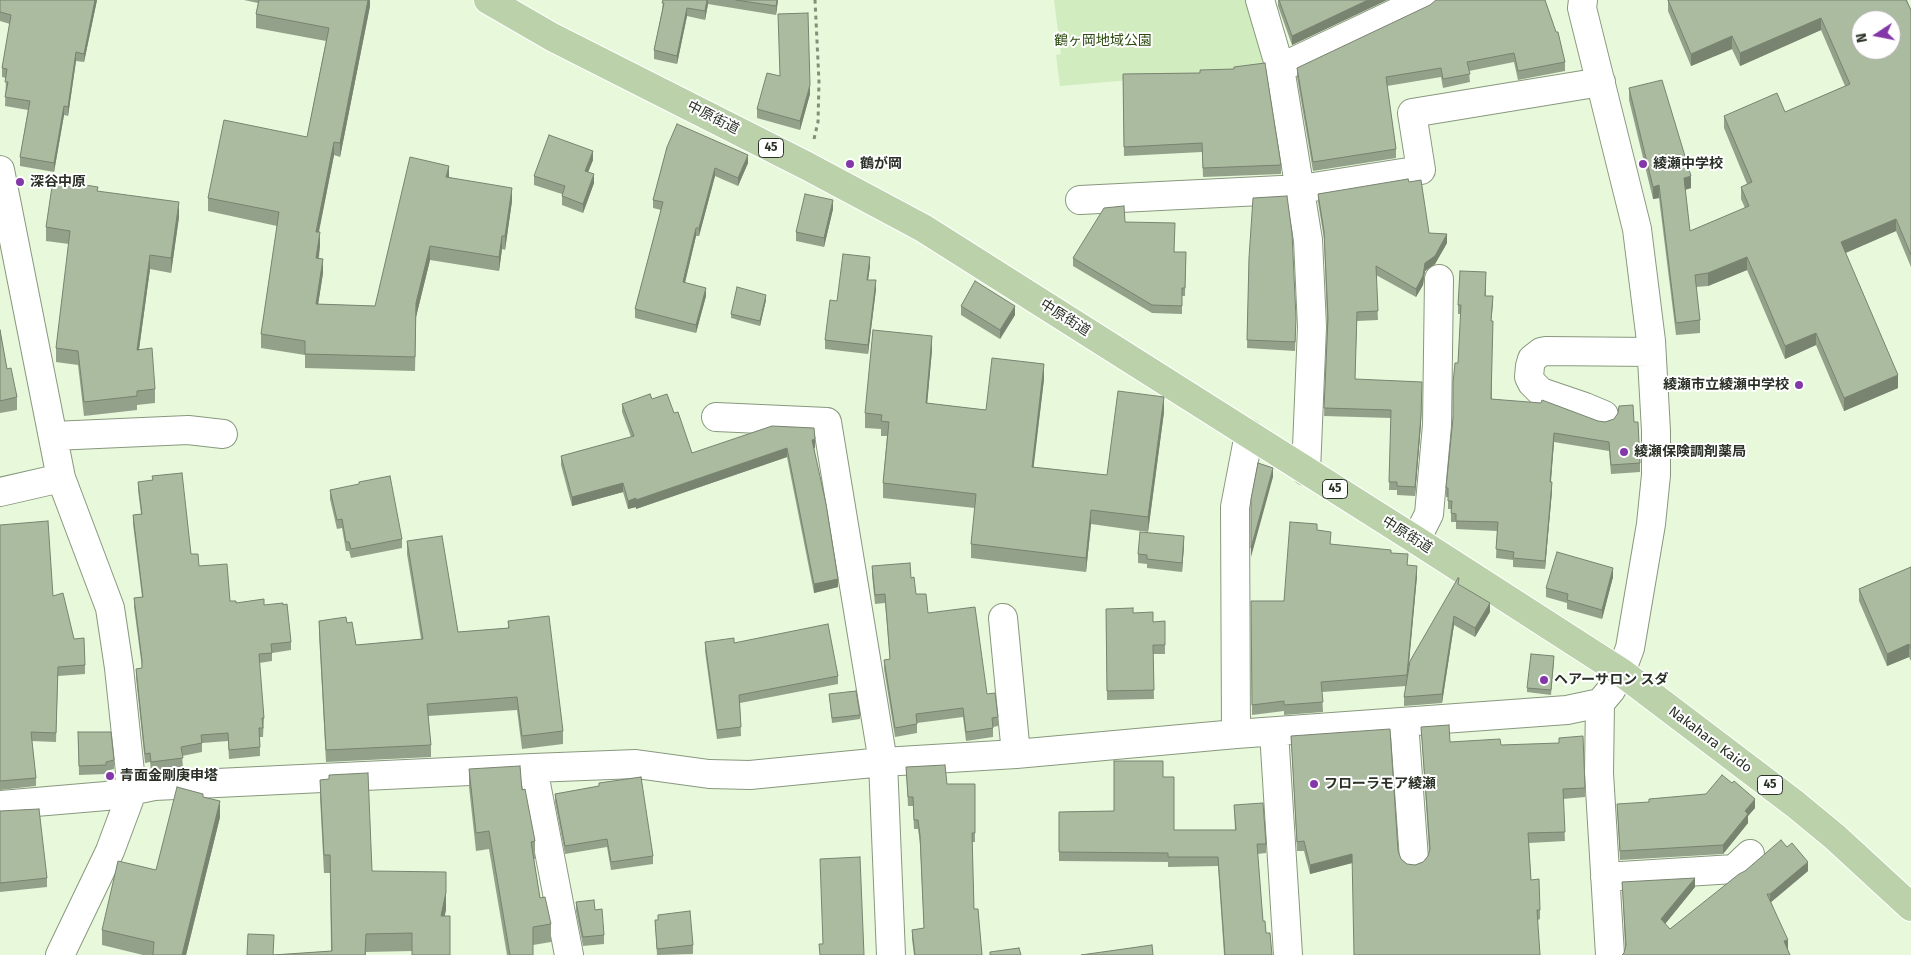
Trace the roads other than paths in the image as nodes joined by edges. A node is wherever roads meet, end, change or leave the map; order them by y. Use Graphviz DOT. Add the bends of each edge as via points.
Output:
graph roads {
  1 [pos="488,0"];
  2 [pos="1260,0"];
  3 [pos="1423,0"];
  4 [pos="1583,0"];
  5 [pos="1280,68"];
  6 [pos="1601,82"];
  7 [pos="0,170"];
  8 [pos="1300,189"];
  9 [pos="1080,200"];
  10 [pos="1439,280"];
  11 [pos="1651,352"];
  12 [pos="1604,415"];
  13 [pos="716,417"];
  14 [pos="222,434"];
  15 [pos="1250,434"];
  16 [pos="53,436"];
  17 [pos="1306,471"];
  18 [pos="62,478"];
  19 [pos="0,492"];
  20 [pos="1416,540"];
  21 [pos="1003,618"];
  22 [pos="1621,672"];
  23 [pos="1600,703"];
  24 [pos="1404,722"];
  25 [pos="1274,732"];
  26 [pos="1236,734"];
  27 [pos="1016,754"];
  28 [pos="883,762"];
  29 [pos="533,768"];
  30 [pos="130,791"];
  31 [pos="0,805"];
  32 [pos="1750,854"];
  33 [pos="1414,859"];
  34 [pos="1605,877"];
  35 [pos="1911,908"];
  36 [pos="60,955"];
  37 [pos="568,955"];
  38 [pos="891,955"];
  39 [pos="1288,955"];
  40 [pos="1610,955"];
  1 -- 15 [label="main road, 中原街道 / 45" via="552,37 923,228"];
  2 -- 5 [label="street"];
  3 -- 5 [label="street"];
  4 -- 6 [label="street" via="1582,8"];
  5 -- 8 [label="street"];
  6 -- 8 [label="street" via="1412,113 1421,170"];
  6 -- 11 [label="street" via="1638,229"];
  7 -- 16 [label="street"];
  8 -- 9 [label="street"];
  8 -- 17 [label="street" via="1312,292"];
  10 -- 20 [label="street" via="1438,425 1428,514"];
  11 -- 12 [label="street" via="1541,352 1532,359 1529,377 1541,392"];
  11 -- 22 [label="street" via="1644,415 1656,475 1630,648"];
  13 -- 28 [label="street" via="827,422"];
  14 -- 16 [label="street" via="188,430"];
  15 -- 17 [label="main road, 中原街道 / 45"];
  15 -- 26 [label="street" via="1234,507"];
  16 -- 18 [label="street"];
  17 -- 20 [label="main road, 中原街道 / 45"];
  18 -- 19 [label="street"];
  18 -- 30 [label="street" via="110,608"];
  20 -- 22 [label="main road, 中原街道 / 45"];
  21 -- 27 [label="street"];
  22 -- 23 [label="street"];
  22 -- 35 [label="main road, Nakahara Kaido / 45" via="1795,804"];
  23 -- 24 [label="street" via="1567,710"];
  23 -- 34 [label="street" via="1599,773"];
  24 -- 25 [label="street"];
  24 -- 33 [label="street"];
  25 -- 26 [label="street"];
  25 -- 39 [label="street"];
  26 -- 27 [label="street"];
  27 -- 28 [label="street"];
  28 -- 29 [label="street" via="750,775 709,774 636,764"];
  28 -- 38 [label="street"];
  29 -- 30 [label="street" via="154,786"];
  29 -- 37 [label="street"];
  30 -- 31 [label="street"];
  30 -- 36 [label="street" via="110,851"];
  32 -- 34 [label="street" via="1734,869"];
  34 -- 40 [label="street"];
}
